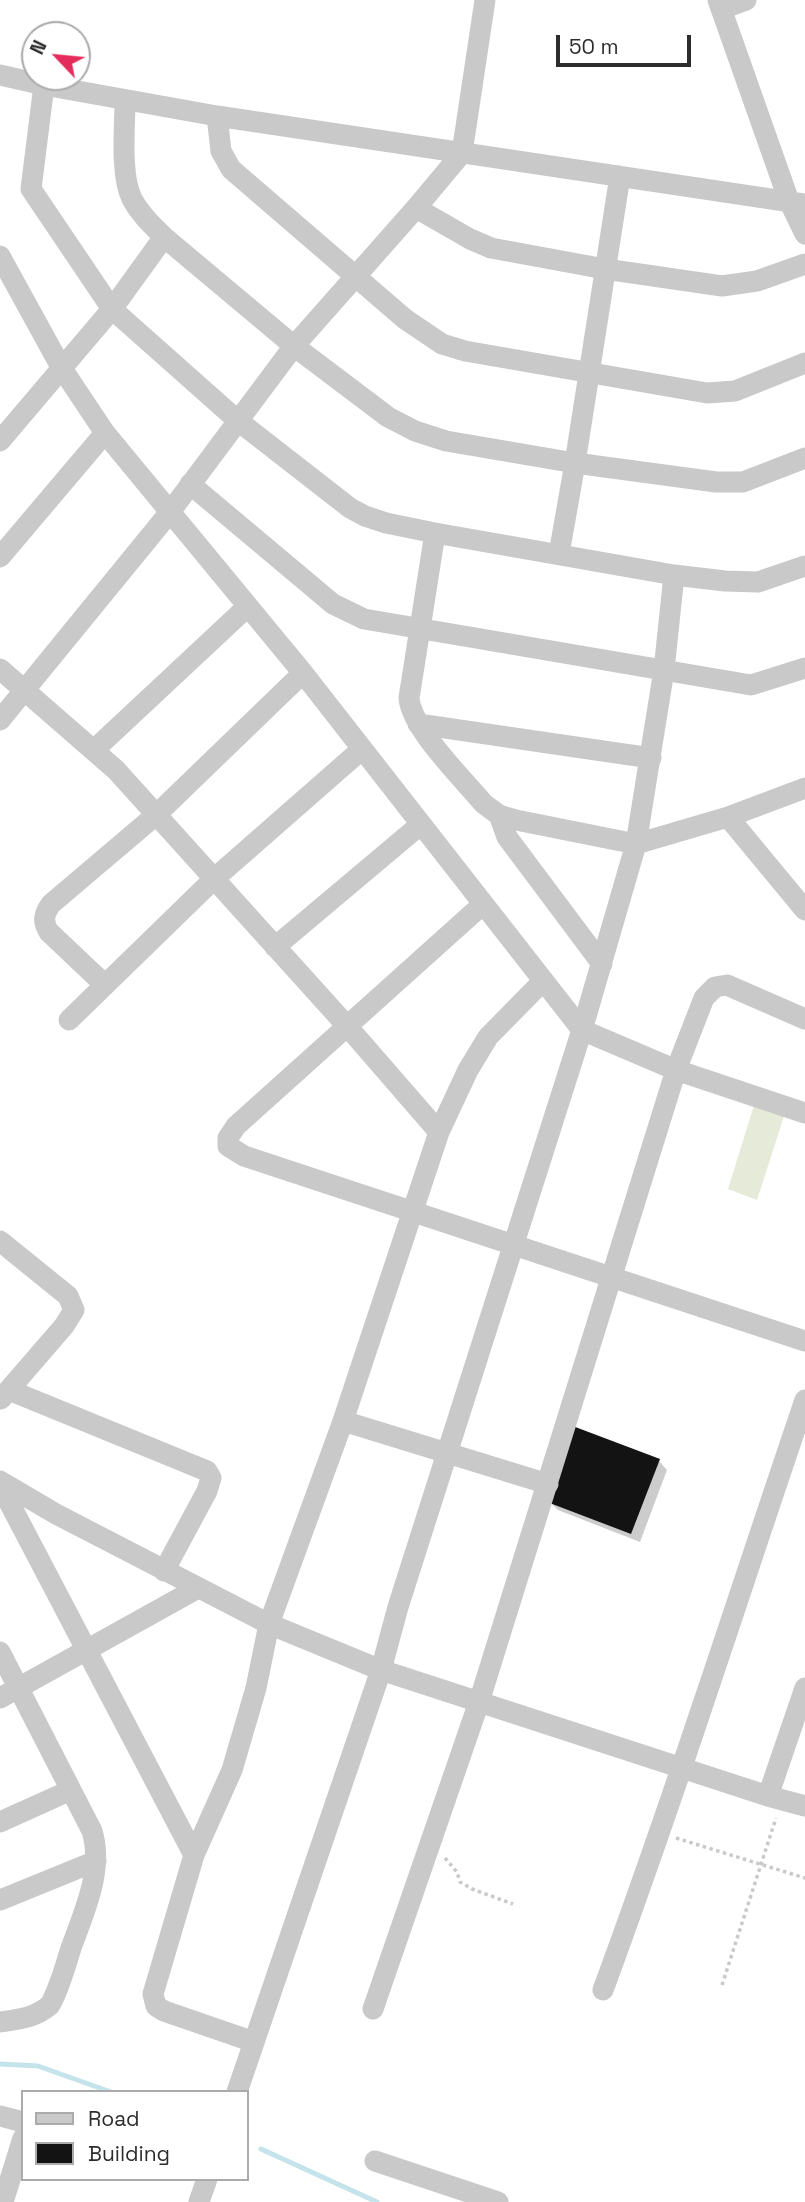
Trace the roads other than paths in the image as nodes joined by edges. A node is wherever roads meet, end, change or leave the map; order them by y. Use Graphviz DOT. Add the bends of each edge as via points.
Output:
graph roads {
  1 [pos="485,0"];
  2 [pos="746,0"];
  3 [pos="720,4"];
  4 [pos="0,75"];
  5 [pos="21,80"];
  6 [pos="43,91"];
  7 [pos="76,91"];
  8 [pos="125,100"];
  9 [pos="217,116"];
  10 [pos="462,153"];
  11 [pos="620,176"];
  12 [pos="797,202"];
  13 [pos="416,208"];
  14 [pos="805,234"];
  15 [pos="164,237"];
  16 [pos="0,256"];
  17 [pos="805,264"];
  18 [pos="605,269"];
  19 [pos="355,275"];
  20 [pos="111,309"];
  21 [pos="294,346"];
  22 [pos="805,363"];
  23 [pos="61,367"];
  24 [pos="589,373"];
  25 [pos="237,420"];
  26 [pos="105,433"];
  27 [pos="0,440"];
  28 [pos="805,458"];
  29 [pos="575,463"];
  30 [pos="190,484"];
  31 [pos="170,512"];
  32 [pos="435,533"];
  33 [pos="559,554"];
  34 [pos="0,557"];
  35 [pos="805,566"];
  36 [pos="674,575"];
  37 [pos="247,607"];
  38 [pos="421,630"];
  39 [pos="805,668"];
  40 [pos="0,669"];
  41 [pos="664,670"];
  42 [pos="303,673"];
  43 [pos="26,690"];
  44 [pos="0,720"];
  45 [pos="418,724"];
  46 [pos="94,750"];
  47 [pos="361,750"];
  48 [pos="651,758"];
  49 [pos="805,788"];
  50 [pos="157,814"];
  51 [pos="499,815"];
  52 [pos="728,817"];
  53 [pos="420,825"];
  54 [pos="636,844"];
  55 [pos="215,878"];
  56 [pos="482,905"];
  57 [pos="805,911"];
  58 [pos="275,947"];
  59 [pos="602,964"];
  60 [pos="543,981"];
  61 [pos="105,985"];
  62 [pos="805,1019"];
  63 [pos="69,1020"];
  64 [pos="347,1026"];
  65 [pos="582,1030"];
  66 [pos="676,1070"];
  67 [pos="805,1113"];
  68 [pos="439,1132"];
  69 [pos="411,1211"];
  70 [pos="0,1241"];
  71 [pos="514,1245"];
  72 [pos="610,1276"];
  73 [pos="805,1341"];
  74 [pos="4,1395"];
  75 [pos="805,1400"];
  76 [pos="343,1421"];
  77 [pos="446,1454"];
  78 [pos="0,1483"];
  79 [pos="548,1484"];
  80 [pos="164,1571"];
  81 [pos="198,1588"];
  82 [pos="269,1624"];
  83 [pos="87,1648"];
  84 [pos="0,1652"];
  85 [pos="381,1670"];
  86 [pos="19,1688"];
  87 [pos="805,1688"];
  88 [pos="0,1698"];
  89 [pos="478,1702"];
  90 [pos="800,1722"];
  91 [pos="680,1766"];
  92 [pos="71,1790"];
  93 [pos="775,1798"];
  94 [pos="805,1806"];
  95 [pos="0,1822"];
  96 [pos="194,1855"];
  97 [pos="96,1861"];
  98 [pos="0,1900"];
  99 [pos="603,1990"];
  100 [pos="373,2009"];
  101 [pos="0,2022"];
  102 [pos="254,2042"];
  103 [pos="238,2090"];
  104 [pos="0,2116"];
  105 [pos="21,2121"];
  106 [pos="21,2145"];
  107 [pos="374,2161"];
  108 [pos="205,2181"];
  109 [pos="4,2202"];
  110 [pos="199,2202"];
  111 [pos="498,2202"];
  1 -- 10 [label="street"];
  2 -- 3 [label="street"];
  3 -- 12 [label="street"];
  4 -- 5 [label="street"];
  6 -- 20 [label="street" via="31,189"];
  7 -- 8 [label="street"];
  8 -- 9 [label="street"];
  8 -- 15 [label="street" via="128,184 132,198"];
  9 -- 10 [label="street"];
  9 -- 19 [label="street" via="221,151 231,169"];
  10 -- 11 [label="street"];
  10 -- 13 [label="street"];
  11 -- 12 [label="street"];
  11 -- 18 [label="street"];
  12 -- 14 [label="street"];
  13 -- 18 [label="street" via="491,248"];
  13 -- 19 [label="street"];
  15 -- 20 [label="street"];
  15 -- 21 [label="street"];
  16 -- 23 [label="street"];
  17 -- 18 [label="street" via="757,281 722,286"];
  18 -- 24 [label="street"];
  19 -- 21 [label="street"];
  19 -- 24 [label="street" via="442,344"];
  20 -- 23 [label="street"];
  20 -- 25 [label="street"];
  21 -- 25 [label="street"];
  21 -- 29 [label="street" via="388,417 415,431 446,441"];
  22 -- 24 [label="street" via="720,393"];
  23 -- 26 [label="street"];
  23 -- 27 [label="street"];
  24 -- 29 [label="street"];
  25 -- 30 [label="street"];
  25 -- 32 [label="street" via="350,508 386,523"];
  26 -- 31 [label="street"];
  26 -- 34 [label="street"];
  28 -- 29 [label="street" via="761,477 729,483"];
  29 -- 33 [label="street"];
  30 -- 31 [label="street"];
  30 -- 38 [label="street" via="333,604 364,620"];
  31 -- 37 [label="street"];
  31 -- 43 [label="street"];
  32 -- 33 [label="street"];
  32 -- 38 [label="street"];
  33 -- 36 [label="street"];
  35 -- 36 [label="street" via="744,583"];
  36 -- 41 [label="street"];
  37 -- 42 [label="street"];
  37 -- 46 [label="street"];
  38 -- 41 [label="street"];
  38 -- 45 [label="street" via="409,698"];
  39 -- 41 [label="street" via="751,685"];
  40 -- 43 [label="street"];
  41 -- 48 [label="street"];
  42 -- 47 [label="street"];
  42 -- 50 [label="street"];
  43 -- 44 [label="street"];
  43 -- 46 [label="street"];
  45 -- 48 [label="street"];
  45 -- 51 [label="street" via="484,804"];
  46 -- 50 [label="street"];
  47 -- 53 [label="street"];
  47 -- 55 [label="street"];
  48 -- 54 [label="street"];
  49 -- 52 [label="street"];
  50 -- 55 [label="street"];
  50 -- 61 [label="street" via="51,904 44,916 49,932"];
  51 -- 54 [label="street"];
  51 -- 59 [label="street" via="506,837"];
  52 -- 54 [label="street"];
  52 -- 57 [label="street"];
  53 -- 56 [label="street"];
  53 -- 58 [label="street"];
  54 -- 59 [label="street"];
  55 -- 58 [label="street"];
  55 -- 61 [label="street"];
  56 -- 60 [label="street"];
  56 -- 64 [label="street"];
  58 -- 64 [label="street"];
  59 -- 65 [label="street"];
  60 -- 65 [label="street"];
  60 -- 68 [label="street" via="488,1037"];
  61 -- 63 [label="street"];
  62 -- 66 [label="street" via="737,988 715,987 704,998"];
  64 -- 68 [label="street"];
  64 -- 69 [label="street" via="236,1126 228,1146 244,1156"];
  65 -- 66 [label="street"];
  65 -- 71 [label="street"];
  66 -- 67 [label="street"];
  66 -- 72 [label="street"];
  68 -- 69 [label="street"];
  69 -- 71 [label="street"];
  69 -- 76 [label="street"];
  70 -- 74 [label="street" via="74,1305 71,1317"];
  71 -- 72 [label="street"];
  71 -- 77 [label="street"];
  72 -- 73 [label="street"];
  72 -- 79 [label="street"];
  74 -- 80 [label="street" via="207,1471 211,1478 207,1491"];
  75 -- 91 [label="street"];
  76 -- 77 [label="street"];
  76 -- 82 [label="street"];
  77 -- 79 [label="street"];
  77 -- 85 [label="street"];
  78 -- 80 [label="street"];
  78 -- 83 [label="street"];
  79 -- 89 [label="street"];
  80 -- 81 [label="street"];
  81 -- 82 [label="street"];
  81 -- 83 [label="street"];
  82 -- 85 [label="street"];
  82 -- 96 [label="street" via="232,1770"];
  83 -- 86 [label="street"];
  83 -- 96 [label="street"];
  84 -- 86 [label="street"];
  85 -- 89 [label="street"];
  85 -- 102 [label="street"];
  86 -- 88 [label="street"];
  86 -- 92 [label="street"];
  87 -- 90 [label="street"];
  89 -- 91 [label="street"];
  89 -- 100 [label="street"];
  90 -- 93 [label="street"];
  91 -- 93 [label="street"];
  91 -- 99 [label="street" via="661,1833"];
  92 -- 95 [label="street"];
  92 -- 97 [label="street" via="96,1842"];
  93 -- 94 [label="street"];
  96 -- 102 [label="street" via="153,2001 164,2011"];
  97 -- 98 [label="street"];
  97 -- 101 [label="street" via="91,1890 50,2005 27,2018"];
  102 -- 103 [label="street"];
  104 -- 105 [label="street"];
  106 -- 109 [label="street"];
  107 -- 111 [label="street"];
  108 -- 110 [label="street"];
}
